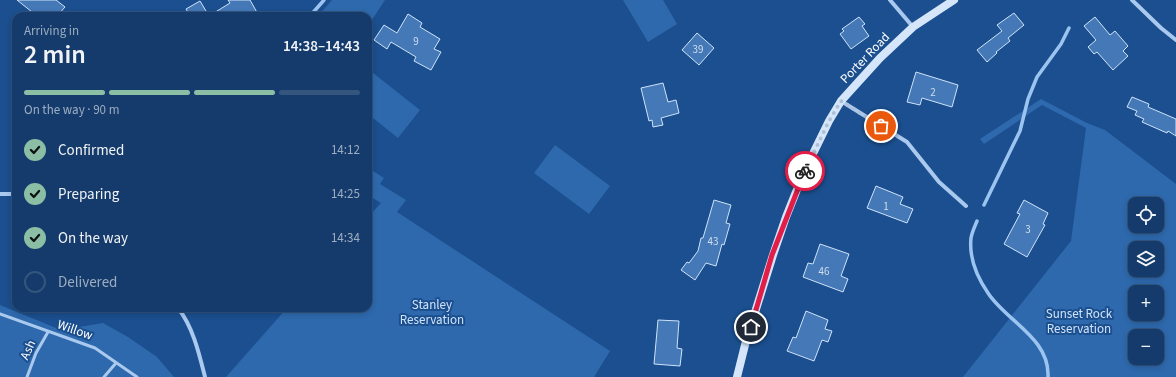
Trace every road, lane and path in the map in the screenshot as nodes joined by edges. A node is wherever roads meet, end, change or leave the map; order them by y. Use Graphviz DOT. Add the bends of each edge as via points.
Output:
graph roads {
  1 [pos="890,0"];
  2 [pos="954,0"];
  3 [pos="1132,0"];
  4 [pos="913,27"];
  5 [pos="1176,40"];
  6 [pos="841,101"];
  7 [pos="0,194"];
  8 [pos="12,194"];
  9 [pos="966,206"];
  10 [pos="181,312"];
  11 [pos="0,314"];
  12 [pos="48,332"];
  13 [pos="116,363"];
  14 [pos="27,377"];
  15 [pos="104,377"];
  16 [pos="137,377"];
  17 [pos="205,377"];
  18 [pos="737,377"];
  1 -- 4 [label="street"];
  2 -- 4 [label="street, Porter Road"];
  3 -- 5 [label="street"];
  4 -- 6 [label="street, Porter Road" via="880,58"];
  6 -- 9 [label="street" via="907,142 939,182"];
  6 -- 18 [label="street, Porter Road" via="804,172 786,217 772,255"];
  7 -- 8 [label="street"];
  10 -- 17 [label="street" via="195,342"];
  11 -- 12 [label="lane, Willow"];
  12 -- 13 [label="lane, Willow" via="95,348"];
  12 -- 14 [label="lane, Ash"];
  13 -- 15 [label="lane"];
  13 -- 16 [label="lane, Willow"];
}
